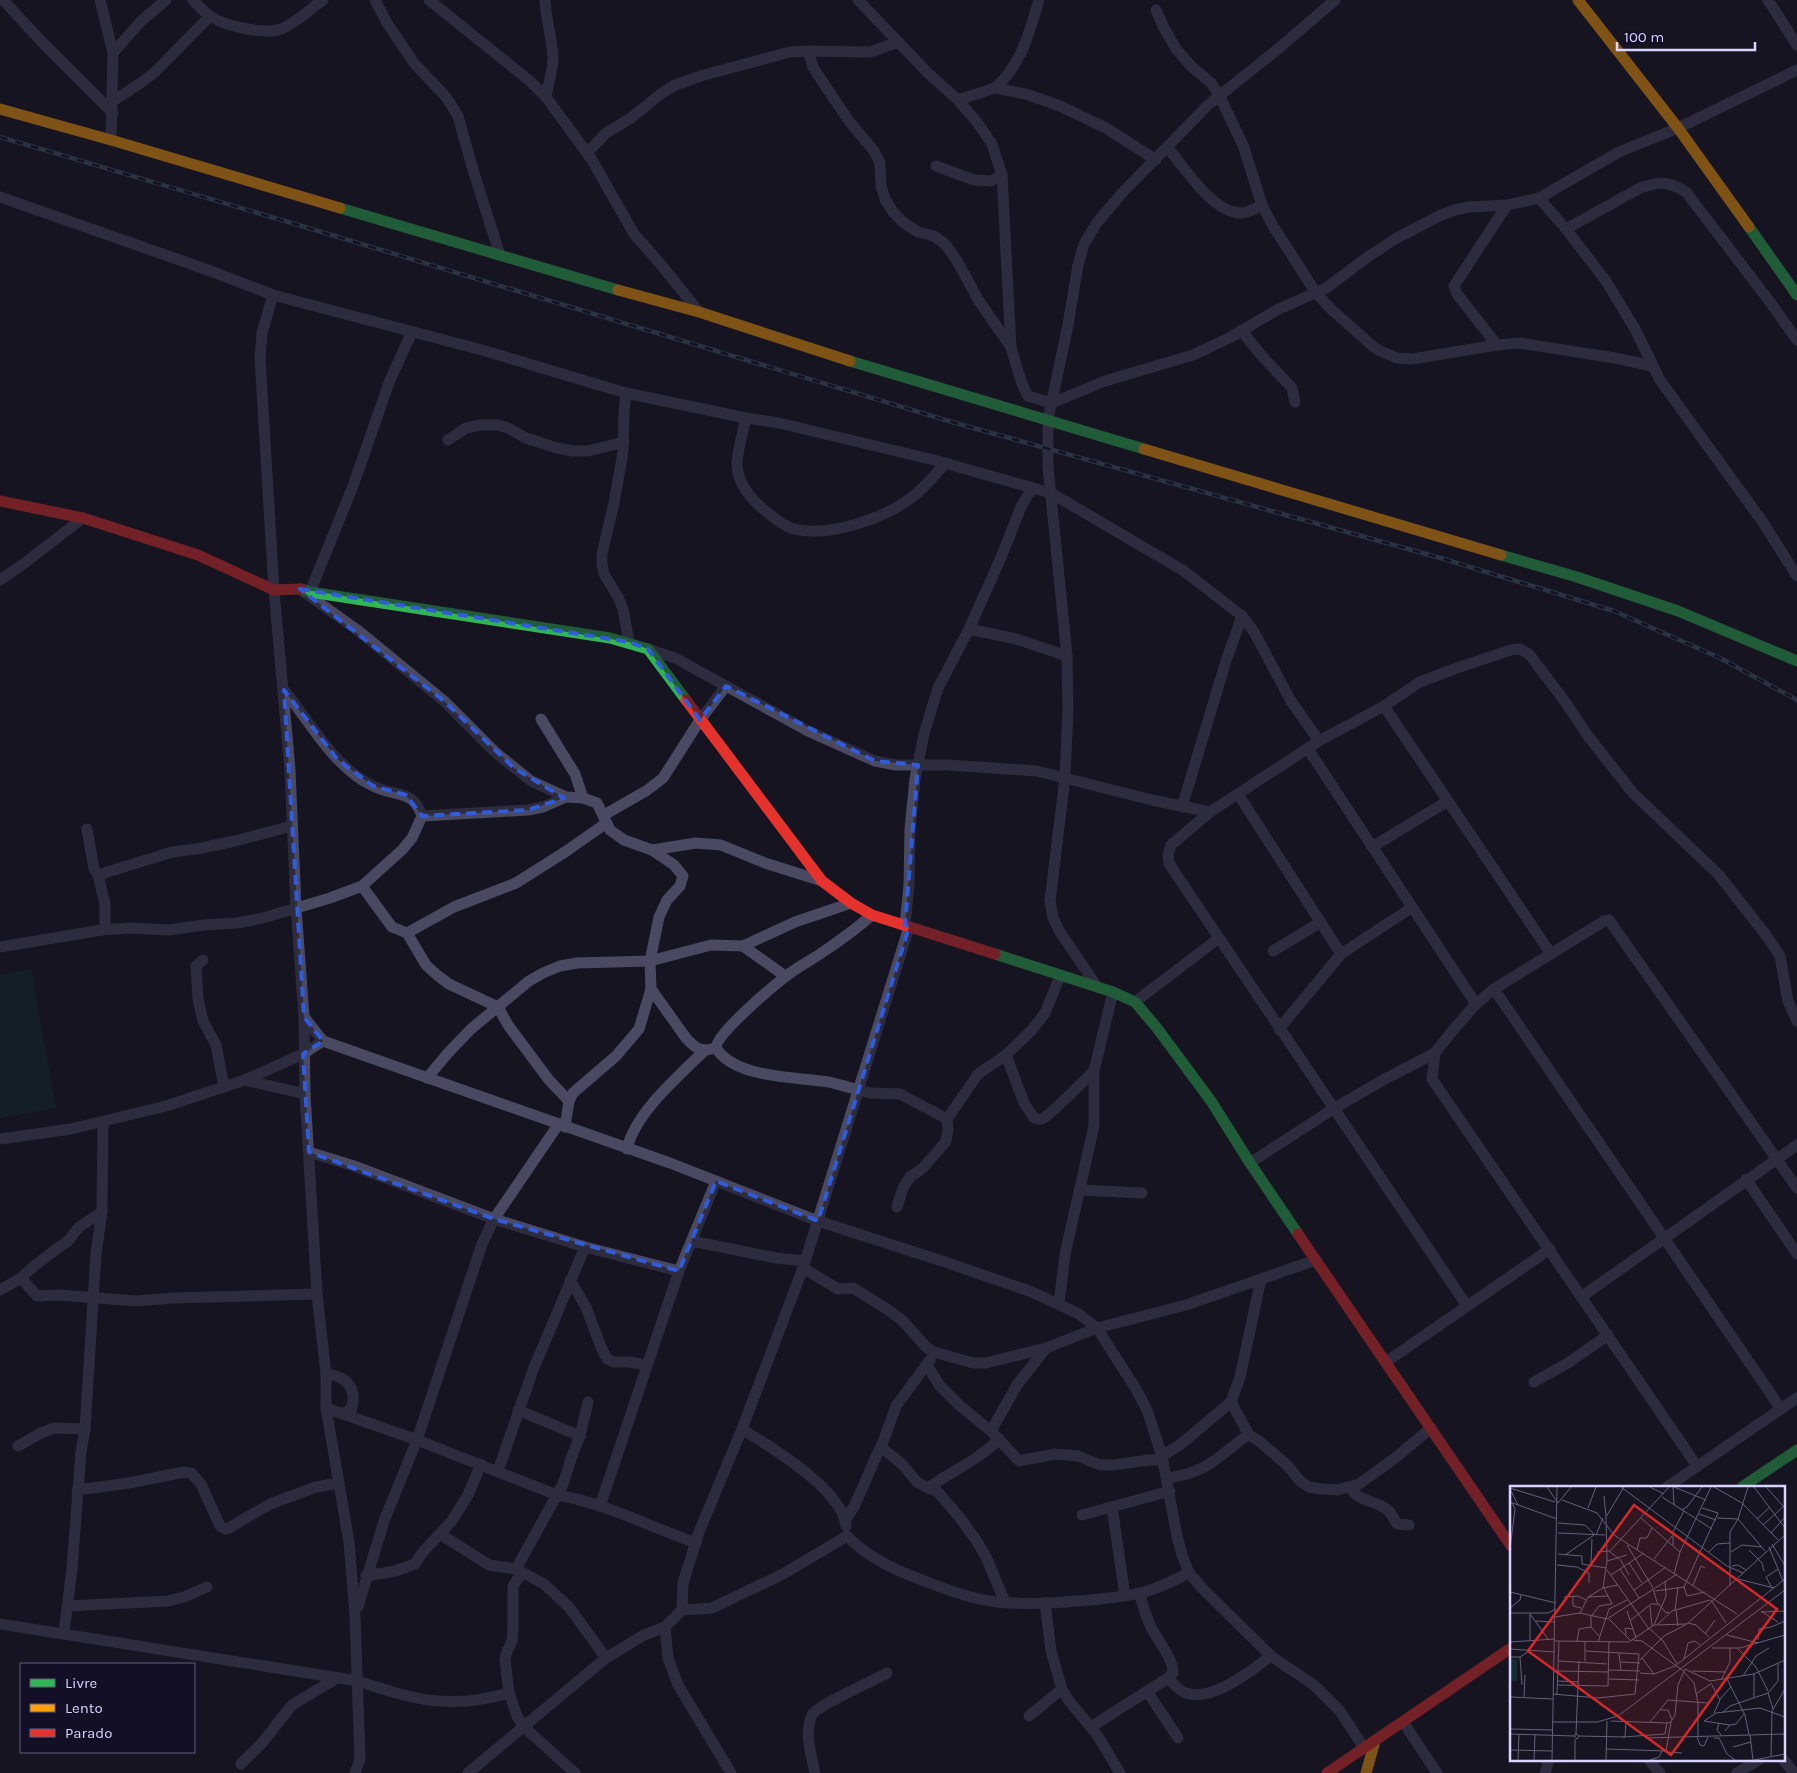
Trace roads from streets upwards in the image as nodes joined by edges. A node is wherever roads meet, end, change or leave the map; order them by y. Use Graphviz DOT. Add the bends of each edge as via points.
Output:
graph roads {
  1 [pos="3,0"];
  2 [pos="100,0"];
  3 [pos="166,0"];
  4 [pos="193,0"];
  5 [pos="323,0"];
  6 [pos="376,0"];
  7 [pos="429,0"];
  8 [pos="545,0"];
  9 [pos="858,0"];
  10 [pos="1039,0"];
  11 [pos="1336,0"];
  12 [pos="1578,0"];
  13 [pos="1768,0"];
  14 [pos="1156,10"];
  15 [pos="210,16"];
  16 [pos="899,42"];
  17 [pos="1797,45"];
  18 [pos="808,51"];
  19 [pos="113,53"];
  20 [pos="1797,70"];
  21 [pos="995,88"];
  22 [pos="1219,95"];
  23 [pos="546,97"];
  24 [pos="113,100"];
  25 [pos="958,100"];
  26 [pos="0,109"];
  27 [pos="113,113"];
  28 [pos="1678,128"];
  29 [pos="111,140"];
  30 [pos="1168,148"];
  31 [pos="587,152"];
  32 [pos="1156,160"];
  33 [pos="936,166"];
  34 [pos="1002,175"];
  35 [pos="0,197"];
  36 [pos="1539,198"];
  37 [pos="1262,205"];
  38 [pos="1507,205"];
  39 [pos="1566,229"];
  40 [pos="500,255"];
  41 [pos="1316,293"];
  42 [pos="273,295"];
  43 [pos="1797,295"];
  44 [pos="699,312"];
  45 [pos="1241,330"];
  46 [pos="412,332"];
  47 [pos="1797,340"];
  48 [pos="1496,344"];
  49 [pos="1011,348"];
  50 [pos="1653,366"];
  51 [pos="626,393"];
  52 [pos="1295,402"];
  53 [pos="1052,403"];
  54 [pos="746,418"];
  55 [pos="1048,419"];
  56 [pos="448,440"];
  57 [pos="624,442"];
  58 [pos="946,463"];
  59 [pos="1032,488"];
  60 [pos="1051,493"];
  61 [pos="0,501"];
  62 [pos="83,518"];
  63 [pos="1793,561"];
  64 [pos="1797,576"];
  65 [pos="0,580"];
  66 [pos="274,590"];
  67 [pos="305,590"];
  68 [pos="1242,616"];
  69 [pos="969,629"];
  70 [pos="629,642"];
  71 [pos="648,649"];
  72 [pos="1066,656"];
  73 [pos="1797,661"];
  74 [pos="726,686"];
  75 [pos="284,690"];
  76 [pos="1384,706"];
  77 [pos="541,719"];
  78 [pos="700,720"];
  79 [pos="1319,741"];
  80 [pos="1308,749"];
  81 [pos="918,765"];
  82 [pos="1065,778"];
  83 [pos="1238,794"];
  84 [pos="566,797"];
  85 [pos="583,798"];
  86 [pos="1448,801"];
  87 [pos="1182,807"];
  88 [pos="1210,812"];
  89 [pos="422,816"];
  90 [pos="605,819"];
  91 [pos="292,826"];
  92 [pos="87,829"];
  93 [pos="1372,847"];
  94 [pos="652,850"];
  95 [pos="98,875"];
  96 [pos="822,881"];
  97 [pos="362,886"];
  98 [pos="851,904"];
  99 [pos="296,907"];
  100 [pos="1411,908"];
  101 [pos="872,915"];
  102 [pos="1321,922"];
  103 [pos="907,926"];
  104 [pos="105,929"];
  105 [pos="407,933"];
  106 [pos="1219,938"];
  107 [pos="743,946"];
  108 [pos="0,947"];
  109 [pos="1273,951"];
  110 [pos="1341,954"];
  111 [pos="1551,954"];
  112 [pos="203,960"];
  113 [pos="650,960"];
  114 [pos="785,976"];
  115 [pos="1060,976"];
  116 [pos="1098,988"];
  117 [pos="651,989"];
  118 [pos="1494,989"];
  119 [pos="1113,992"];
  120 [pos="1135,1002"];
  121 [pos="1476,1004"];
  122 [pos="498,1007"];
  123 [pos="304,1018"];
  124 [pos="1797,1021"];
  125 [pos="1279,1029"];
  126 [pos="323,1041"];
  127 [pos="716,1048"];
  128 [pos="704,1051"];
  129 [pos="303,1054"];
  130 [pos="1435,1054"];
  131 [pos="1006,1055"];
  132 [pos="1094,1071"];
  133 [pos="427,1078"];
  134 [pos="245,1080"];
  135 [pos="224,1087"];
  136 [pos="859,1090"];
  137 [pos="304,1094"];
  138 [pos="569,1101"];
  139 [pos="1333,1109"];
  140 [pos="948,1119"];
  141 [pos="103,1122"];
  142 [pos="562,1126"];
  143 [pos="0,1139"];
  144 [pos="1797,1145"];
  145 [pos="627,1149"];
  146 [pos="309,1152"];
  147 [pos="1777,1159"];
  148 [pos="1250,1163"];
  149 [pos="1746,1179"];
  150 [pos="716,1181"];
  151 [pos="1797,1188"];
  152 [pos="1080,1190"];
  153 [pos="1142,1193"];
  154 [pos="897,1207"];
  155 [pos="102,1212"];
  156 [pos="494,1219"];
  157 [pos="818,1220"];
  158 [pos="1664,1238"];
  159 [pos="692,1241"];
  160 [pos="585,1247"];
  161 [pos="1550,1249"];
  162 [pos="1797,1254"];
  163 [pos="1316,1260"];
  164 [pos="804,1264"];
  165 [pos="678,1271"];
  166 [pos="21,1278"];
  167 [pos="1261,1279"];
  168 [pos="570,1280"];
  169 [pos="0,1290"];
  170 [pos="317,1294"];
  171 [pos="1581,1297"];
  172 [pos="94,1299"];
  173 [pos="1059,1304"];
  174 [pos="1467,1306"];
  175 [pos="1097,1328"];
  176 [pos="1608,1335"];
  177 [pos="1046,1348"];
  178 [pos="934,1352"];
  179 [pos="1386,1362"];
  180 [pos="647,1365"];
  181 [pos="927,1365"];
  182 [pos="326,1374"];
  183 [pos="1534,1382"];
  184 [pos="1797,1398"];
  185 [pos="588,1402"];
  186 [pos="1231,1402"];
  187 [pos="326,1408"];
  188 [pos="1781,1409"];
  189 [pos="518,1410"];
  190 [pos="343,1413"];
  191 [pos="1431,1428"];
  192 [pos="85,1429"];
  193 [pos="742,1429"];
  194 [pos="995,1435"];
  195 [pos="1249,1435"];
  196 [pos="580,1436"];
  197 [pos="417,1440"];
  198 [pos="18,1446"];
  199 [pos="881,1447"];
  200 [pos="1797,1450"];
  201 [pos="1162,1458"];
  202 [pos="481,1464"];
  203 [pos="1697,1466"];
  204 [pos="498,1471"];
  205 [pos="1167,1478"];
  206 [pos="339,1483"];
  207 [pos="1668,1486"];
  208 [pos="1743,1486"];
  209 [pos="1351,1487"];
  210 [pos="928,1488"];
  211 [pos="77,1490"];
  212 [pos="1170,1491"];
  213 [pos="557,1495"];
  214 [pos="600,1506"];
  215 [pos="1112,1507"];
  216 [pos="1082,1515"];
  217 [pos="845,1520"];
  218 [pos="1409,1525"];
  219 [pos="440,1534"];
  220 [pos="847,1536"];
  221 [pos="696,1544"];
  222 [pos="1510,1545"];
  223 [pos="519,1571"];
  224 [pos="1189,1573"];
  225 [pos="366,1576"];
  226 [pos="207,1587"];
  227 [pos="1140,1593"];
  228 [pos="1125,1596"];
  229 [pos="1005,1602"];
  230 [pos="1045,1603"];
  231 [pos="68,1606"];
  232 [pos="682,1610"];
  233 [pos="356,1616"];
  234 [pos="0,1624"];
  235 [pos="665,1627"];
  236 [pos="64,1633"];
  237 [pos="1510,1649"];
  238 [pos="1271,1656"];
  239 [pos="606,1658"];
  240 [pos="887,1673"];
  241 [pos="337,1678"];
  242 [pos="1168,1678"];
  243 [pos="358,1681"];
  244 [pos="1062,1689"];
  245 [pos="1147,1691"];
  246 [pos="509,1693"];
  247 [pos="1029,1716"];
  248 [pos="1403,1722"];
  249 [pos="523,1726"];
  250 [pos="1091,1727"];
  251 [pos="1178,1738"];
  252 [pos="1375,1741"];
  253 [pos="1364,1748"];
  254 [pos="1784,1758"];
  255 [pos="1784,1759"];
  256 [pos="1549,1760"];
  257 [pos="1649,1760"];
  258 [pos="1758,1760"];
  259 [pos="241,1764"];
  260 [pos="1797,1764"];
  261 [pos="725,1771"];
  262 [pos="355,1773"];
  263 [pos="468,1773"];
  264 [pos="575,1773"];
  265 [pos="815,1773"];
  266 [pos="1120,1773"];
  267 [pos="1327,1773"];
  268 [pos="1366,1773"];
  269 [pos="1437,1773"];
  270 [pos="1545,1773"];
  271 [pos="1660,1773"];
  272 [pos="1737,1773"];
  273 [pos="1794,1773"];
  1 -- 27 [label="street"];
  2 -- 19 [label="street"];
  3 -- 19 [label="street" via="141,21"];
  4 -- 15 [label="street"];
  5 -- 15 [label="street" via="280,30 244,28"];
  6 -- 40 [label="street" via="414,63 458,116"];
  7 -- 23 [label="street"];
  8 -- 23 [label="street" via="553,61"];
  9 -- 16 [label="street"];
  10 -- 21 [label="street" via="1021,55 1005,80"];
  11 -- 22 [label="street"];
  12 -- 28 [label="street"];
  13 -- 17 [label="street"];
  14 -- 22 [label="street" via="1176,49"];
  15 -- 24 [label="street" via="155,72"];
  16 -- 18 [label="street" via="870,52"];
  16 -- 25 [label="street"];
  18 -- 31 [label="street" via="790,52 676,85 606,133"];
  18 -- 49 [label="street" via="824,84 874,151 880,163 885,199 893,212 918,232 934,236 945,244"];
  19 -- 24 [label="street"];
  20 -- 28 [label="street"];
  21 -- 25 [label="street"];
  21 -- 32 [label="street" via="1060,106 1106,128"];
  22 -- 30 [label="street"];
  22 -- 37 [label="street" via="1246,151"];
  23 -- 31 [label="street"];
  24 -- 27 [label="street"];
  25 -- 34 [label="street" via="986,133"];
  26 -- 29 [label="street"];
  27 -- 29 [label="street"];
  28 -- 36 [label="street" via="1619,152"];
  28 -- 43 [label="street"];
  29 -- 40 [label="street"];
  30 -- 32 [label="street"];
  30 -- 37 [label="street" via="1200,188 1223,207 1240,213"];
  31 -- 44 [label="street" via="634,234"];
  32 -- 53 [label="street" via="1122,193 1084,244"];
  33 -- 34 [label="street" via="974,180 990,181"];
  34 -- 49 [label="street"];
  35 -- 42 [label="street"];
  36 -- 38 [label="street"];
  36 -- 39 [label="street"];
  37 -- 41 [label="street"];
  38 -- 41 [label="street" via="1469,207 1441,215 1395,239"];
  38 -- 48 [label="street" via="1454,286"];
  39 -- 47 [label="street" via="1640,188 1664,182 1676,186 1686,192"];
  39 -- 50 [label="street" via="1606,281"];
  40 -- 44 [label="street"];
  41 -- 45 [label="street"];
  41 -- 48 [label="street" via="1363,339 1397,358 1412,359"];
  42 -- 46 [label="street"];
  42 -- 66 [label="street" via="262,333 260,358"];
  44 -- 55 [label="street" via="884,372"];
  45 -- 52 [label="street" via="1292,388"];
  45 -- 53 [label="street" via="1194,355 1105,381"];
  46 -- 51 [label="street"];
  46 -- 67 [label="street" via="390,380 353,486"];
  48 -- 50 [label="street" via="1539,345"];
  49 -- 53 [label="street" via="1028,396"];
  50 -- 63 [label="street"];
  51 -- 54 [label="street"];
  51 -- 57 [label="street"];
  53 -- 55 [label="street"];
  54 -- 58 [label="street"];
  54 -- 58 [label="street" via="737,464 745,492 775,519 793,529 812,532 841,528 897,508 917,494"];
  55 -- 60 [label="street"];
  55 -- 73 [label="street" via="1577,577 1678,611"];
  56 -- 57 [label="street" via="466,428 498,425 526,438 573,451 588,451"];
  57 -- 70 [label="street" via="602,564 604,574 624,609"];
  58 -- 59 [label="street"];
  59 -- 60 [label="street"];
  59 -- 69 [label="street"];
  60 -- 68 [label="street" via="1184,571"];
  60 -- 72 [label="street"];
  61 -- 62 [label="street"];
  62 -- 65 [label="street"];
  62 -- 66 [label="street" via="198,555"];
  63 -- 64 [label="street"];
  66 -- 67 [label="street"];
  66 -- 75 [label="street"];
  67 -- 70 [label="street"];
  67 -- 84 [label="street" via="437,695 530,781"];
  68 -- 79 [label="street"];
  68 -- 87 [label="street"];
  69 -- 72 [label="street" via="1016,639"];
  69 -- 81 [label="street" via="938,688"];
  70 -- 71 [label="street"];
  71 -- 74 [label="street" via="675,658"];
  71 -- 78 [label="street"];
  72 -- 82 [label="street"];
  74 -- 78 [label="street"];
  74 -- 81 [label="street" via="808,731 875,761"];
  75 -- 89 [label="street" via="327,750 372,786 406,795 415,801"];
  75 -- 91 [label="street"];
  76 -- 79 [label="street"];
  76 -- 86 [label="street"];
  76 -- 124 [label="street" via="1438,674 1511,650 1520,649 1529,654 1634,793 1718,874 1766,934 1780,956 1788,1001"];
  77 -- 85 [label="street" via="575,774"];
  78 -- 90 [label="street" via="663,778"];
  78 -- 96 [label="street"];
  79 -- 80 [label="street"];
  80 -- 83 [label="street"];
  80 -- 93 [label="street"];
  81 -- 82 [label="street" via="1038,770"];
  81 -- 103 [label="street" via="910,829"];
  82 -- 87 [label="street"];
  82 -- 116 [label="street" via="1050,901 1060,932"];
  83 -- 88 [label="street"];
  83 -- 102 [label="street"];
  84 -- 85 [label="street"];
  84 -- 89 [label="street" via="543,808 528,810"];
  85 -- 90 [label="street" via="597,803"];
  86 -- 93 [label="street"];
  86 -- 111 [label="street"];
  87 -- 88 [label="street"];
  88 -- 106 [label="street" via="1171,845 1168,855 1169,863"];
  89 -- 97 [label="street" via="412,838"];
  90 -- 94 [label="street" via="610,830 624,840"];
  90 -- 105 [label="street" via="565,852 516,884 454,907"];
  91 -- 95 [label="street" via="235,841 172,852"];
  91 -- 99 [label="street"];
  92 -- 95 [label="street"];
  93 -- 100 [label="street"];
  94 -- 96 [label="street" via="696,843 720,845"];
  94 -- 113 [label="street" via="674,865 683,876 659,917"];
  95 -- 104 [label="street" via="105,904"];
  96 -- 98 [label="street"];
  97 -- 99 [label="street"];
  97 -- 105 [label="street" via="392,927"];
  98 -- 101 [label="street"];
  98 -- 107 [label="street" via="795,922"];
  99 -- 104 [label="street" via="237,923 169,930"];
  99 -- 123 [label="street"];
  100 -- 110 [label="street"];
  100 -- 121 [label="street"];
  101 -- 103 [label="street"];
  101 -- 114 [label="street"];
  102 -- 109 [label="street"];
  102 -- 110 [label="street"];
  103 -- 115 [label="street"];
  103 -- 136 [label="street"];
  104 -- 108 [label="street"];
  105 -- 122 [label="street" via="426,965 449,984"];
  106 -- 120 [label="street"];
  106 -- 125 [label="street"];
  107 -- 113 [label="street" via="711,946"];
  107 -- 114 [label="street"];
  110 -- 125 [label="street"];
  111 -- 118 [label="street"];
  111 -- 147 [label="street" via="1609,920"];
  112 -- 135 [label="street" via="196,966 198,999 203,1021 216,1045"];
  113 -- 117 [label="street"];
  113 -- 122 [label="street" via="560,966 529,981"];
  114 -- 127 [label="street" via="740,1016"];
  115 -- 116 [label="street"];
  115 -- 131 [label="street" via="1045,1013"];
  116 -- 119 [label="street"];
  117 -- 128 [label="street" via="686,1038"];
  117 -- 138 [label="street" via="639,1029 616,1056 581,1084"];
  118 -- 121 [label="street"];
  118 -- 158 [label="street"];
  119 -- 120 [label="street"];
  119 -- 132 [label="street"];
  120 -- 148 [label="street" via="1180,1058"];
  121 -- 130 [label="street"];
  122 -- 133 [label="street" via="457,1044"];
  122 -- 138 [label="street" via="540,1069"];
  123 -- 126 [label="street"];
  123 -- 129 [label="street"];
  125 -- 139 [label="street"];
  126 -- 129 [label="street"];
  126 -- 133 [label="street"];
  127 -- 128 [label="street"];
  127 -- 136 [label="street" via="746,1069"];
  128 -- 145 [label="street" via="638,1121"];
  129 -- 134 [label="street"];
  129 -- 137 [label="street"];
  130 -- 139 [label="street"];
  130 -- 161 [label="street" via="1432,1079"];
  131 -- 132 [label="street" via="1024,1103 1039,1120"];
  131 -- 140 [label="street" via="978,1074"];
  132 -- 152 [label="street" via="1094,1126"];
  133 -- 142 [label="street"];
  134 -- 135 [label="street"];
  134 -- 137 [label="street"];
  135 -- 141 [label="street"];
  136 -- 140 [label="street" via="900,1094"];
  136 -- 157 [label="street"];
  137 -- 146 [label="street"];
  138 -- 142 [label="street"];
  139 -- 148 [label="street"];
  139 -- 174 [label="street"];
  140 -- 154 [label="street" via="946,1141 910,1178"];
  141 -- 143 [label="street"];
  141 -- 155 [label="street"];
  142 -- 145 [label="street"];
  142 -- 156 [label="street"];
  144 -- 147 [label="street"];
  145 -- 150 [label="street"];
  146 -- 156 [label="street"];
  146 -- 170 [label="street"];
  147 -- 149 [label="street"];
  147 -- 151 [label="street"];
  148 -- 163 [label="street"];
  149 -- 158 [label="street"];
  149 -- 162 [label="street"];
  150 -- 157 [label="street"];
  150 -- 159 [label="street"];
  152 -- 153 [label="street"];
  152 -- 173 [label="street"];
  155 -- 166 [label="street" via="79,1227 69,1240"];
  155 -- 172 [label="street"];
  156 -- 160 [label="street"];
  156 -- 197 [label="street" via="482,1244"];
  157 -- 164 [label="street"];
  157 -- 173 [label="street"];
  158 -- 171 [label="street"];
  158 -- 188 [label="street"];
  159 -- 164 [label="street"];
  159 -- 165 [label="street"];
  160 -- 165 [label="street"];
  160 -- 168 [label="street"];
  161 -- 171 [label="street"];
  161 -- 174 [label="street"];
  163 -- 167 [label="street"];
  163 -- 179 [label="street"];
  164 -- 178 [label="street" via="838,1290 853,1288 880,1304 902,1320"];
  164 -- 193 [label="street"];
  165 -- 180 [label="street"];
  166 -- 169 [label="street"];
  166 -- 172 [label="street" via="37,1296"];
  167 -- 175 [label="street" via="1186,1305"];
  167 -- 186 [label="street" via="1240,1377"];
  168 -- 180 [label="street" via="586,1307 607,1359"];
  168 -- 189 [label="street"];
  170 -- 172 [label="street"];
  170 -- 182 [label="street"];
  171 -- 176 [label="street"];
  172 -- 192 [label="street"];
  173 -- 175 [label="street"];
  174 -- 179 [label="street"];
  175 -- 177 [label="street"];
  175 -- 201 [label="street" via="1140,1396"];
  176 -- 183 [label="street"];
  176 -- 203 [label="street"];
  177 -- 178 [label="street" via="986,1363 973,1363"];
  177 -- 194 [label="street" via="1017,1385"];
  178 -- 181 [label="street"];
  179 -- 191 [label="street"];
  180 -- 214 [label="street"];
  181 -- 194 [label="street" via="940,1386 958,1405"];
  181 -- 199 [label="street" via="896,1406"];
  182 -- 187 [label="street"];
  182 -- 190 [label="street" via="346,1380 353,1392 351,1410"];
  184 -- 188 [label="street"];
  185 -- 196 [label="street"];
  186 -- 195 [label="street"];
  186 -- 201 [label="street"];
  187 -- 190 [label="street"];
  187 -- 206 [label="street"];
  188 -- 203 [label="street"];
  189 -- 196 [label="street"];
  189 -- 204 [label="street"];
  190 -- 197 [label="street"];
  191 -- 209 [label="street" via="1370,1477"];
  191 -- 222 [label="street"];
  192 -- 198 [label="street" via="54,1428"];
  192 -- 211 [label="street"];
  193 -- 217 [label="street" via="821,1486"];
  193 -- 221 [label="street"];
  194 -- 201 [label="street" via="1019,1461 1055,1454 1078,1456 1100,1465"];
  194 -- 210 [label="street" via="969,1462"];
  195 -- 205 [label="street" via="1201,1470"];
  195 -- 209 [label="street" via="1309,1487 1337,1490"];
  196 -- 213 [label="street"];
  197 -- 202 [label="street"];
  197 -- 225 [label="street"];
  199 -- 210 [label="street"];
  199 -- 217 [label="street"];
  200 -- 208 [label="street"];
  201 -- 205 [label="street"];
  202 -- 204 [label="street"];
  202 -- 219 [label="street" via="468,1495 452,1522"];
  203 -- 207 [label="street"];
  204 -- 213 [label="street"];
  205 -- 212 [label="street"];
  206 -- 211 [label="street" via="316,1487 270,1504 229,1528 220,1526 201,1484 191,1473"];
  206 -- 233 [label="street"];
  209 -- 218 [label="street" via="1358,1498 1387,1510 1397,1524"];
  210 -- 229 [label="street" via="942,1496 976,1540"];
  211 -- 231 [label="street"];
  212 -- 215 [label="street"];
  212 -- 224 [label="street" via="1182,1555"];
  213 -- 214 [label="street"];
  213 -- 223 [label="street"];
  214 -- 221 [label="street"];
  215 -- 216 [label="street"];
  215 -- 228 [label="street"];
  217 -- 220 [label="street"];
  219 -- 223 [label="street" via="489,1565"];
  219 -- 225 [label="street" via="415,1564"];
  220 -- 229 [label="street" via="869,1555 904,1574 973,1597"];
  220 -- 232 [label="street" via="776,1578 712,1608"];
  221 -- 232 [label="street" via="683,1583"];
  223 -- 239 [label="street" via="555,1593"];
  223 -- 246 [label="street" via="513,1586 512,1641 505,1660"];
  224 -- 227 [label="street"];
  224 -- 238 [label="street"];
  225 -- 233 [label="street"];
  226 -- 231 [label="street" via="168,1601"];
  227 -- 228 [label="street"];
  227 -- 242 [label="street" via="1151,1626 1172,1668 1173,1673"];
  228 -- 230 [label="street"];
  229 -- 230 [label="street"];
  230 -- 244 [label="street" via="1051,1651"];
  231 -- 236 [label="street"];
  232 -- 235 [label="street"];
  233 -- 243 [label="street"];
  234 -- 236 [label="street"];
  235 -- 239 [label="street" via="644,1635"];
  235 -- 261 [label="street" via="668,1658 678,1686"];
  236 -- 241 [label="street"];
  237 -- 248 [label="street"];
  238 -- 242 [label="street" via="1236,1680 1198,1695 1181,1691"];
  238 -- 253 [label="street" via="1314,1685 1340,1711"];
  239 -- 249 [label="street"];
  240 -- 265 [label="street" via="822,1706 813,1714 808,1733"];
  241 -- 243 [label="street"];
  241 -- 259 [label="street" via="292,1705"];
  242 -- 245 [label="street"];
  243 -- 246 [label="street" via="436,1702 479,1701"];
  243 -- 262 [label="street" via="360,1759"];
  244 -- 247 [label="street"];
  244 -- 250 [label="street"];
  245 -- 250 [label="street"];
  245 -- 251 [label="street"];
  246 -- 249 [label="street"];
  248 -- 252 [label="street"];
  248 -- 269 [label="street"];
  249 -- 263 [label="street"];
  249 -- 264 [label="street"];
  250 -- 266 [label="street"];
  252 -- 253 [label="street"];
  252 -- 268 [label="street"];
  253 -- 267 [label="street"];
  254 -- 260 [label="street"];
  255 -- 273 [label="street"];
  256 -- 270 [label="street"];
  257 -- 271 [label="street"];
  258 -- 272 [label="street"];
}
